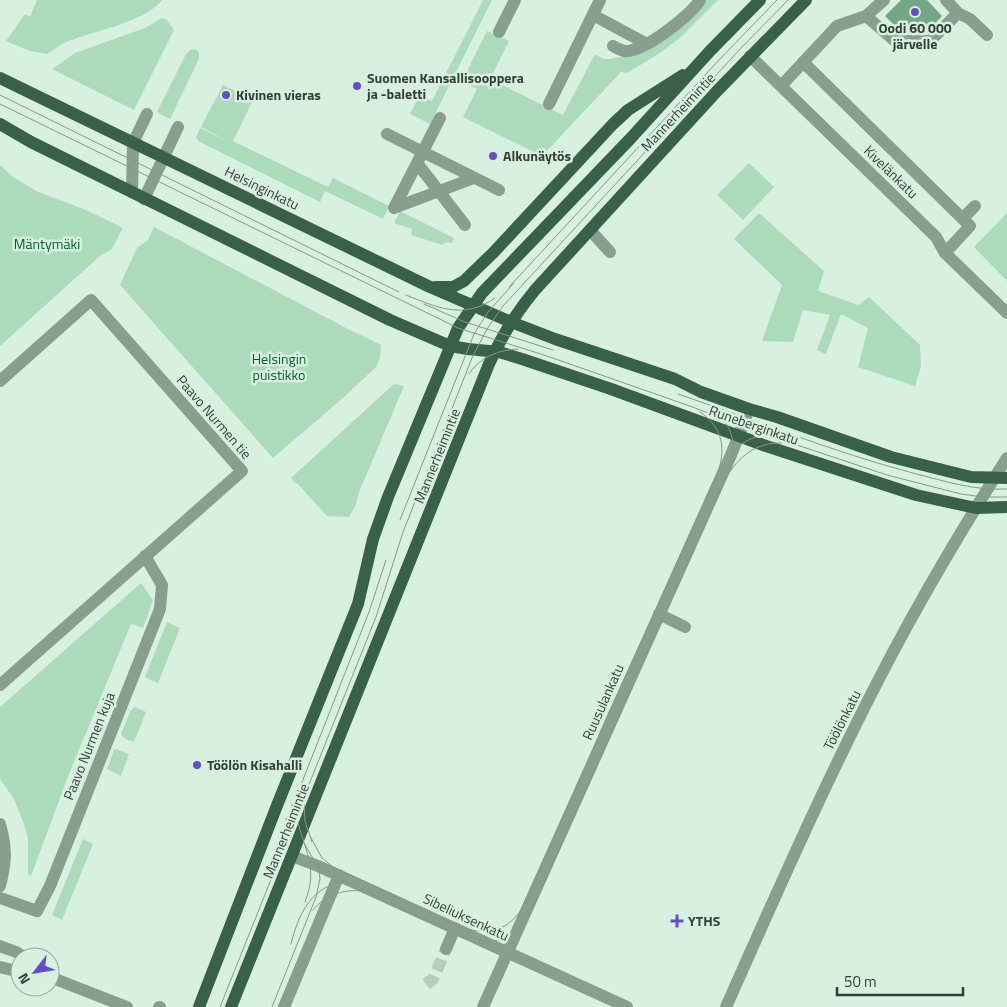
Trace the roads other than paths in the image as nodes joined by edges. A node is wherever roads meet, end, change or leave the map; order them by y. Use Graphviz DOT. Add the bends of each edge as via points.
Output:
graph roads {
  1 [pos="515,0"];
  2 [pos="600,0"];
  3 [pos="700,0"];
  4 [pos="760,0"];
  5 [pos="806,0"];
  6 [pos="884,0"];
  7 [pos="946,0"];
  8 [pos="958,13"];
  9 [pos="593,15"];
  10 [pos="866,16"];
  11 [pos="498,32"];
  12 [pos="986,35"];
  13 [pos="647,44"];
  14 [pos="613,46"];
  15 [pos="750,56"];
  16 [pos="803,62"];
  17 [pos="696,67"];
  18 [pos="0,78"];
  19 [pos="781,86"];
  20 [pos="549,104"];
  21 [pos="146,114"];
  22 [pos="440,118"];
  23 [pos="0,124"];
  24 [pos="178,126"];
  25 [pos="387,134"];
  26 [pos="132,143"];
  27 [pos="163,157"];
  28 [pos="420,157"];
  29 [pos="474,178"];
  30 [pos="499,190"];
  31 [pos="439,191"];
  32 [pos="132,192"];
  33 [pos="144,199"];
  34 [pos="975,206"];
  35 [pos="963,218"];
  36 [pos="465,225"];
  37 [pos="590,230"];
  38 [pos="610,252"];
  39 [pos="945,252"];
  40 [pos="430,287"];
  41 [pos="472,306"];
  42 [pos="1007,313"];
  43 [pos="511,322"];
  44 [pos="450,346"];
  45 [pos="495,352"];
  46 [pos="0,381"];
  47 [pos="749,409"];
  48 [pos="739,436"];
  49 [pos="1007,458"];
  50 [pos="1001,478"];
  51 [pos="1007,507"];
  52 [pos="976,508"];
  53 [pos="145,556"];
  54 [pos="659,614"];
  55 [pos="685,627"];
  56 [pos="0,684"];
  57 [pos="0,824"];
  58 [pos="292,856"];
  59 [pos="339,875"];
  60 [pos="0,886"];
  61 [pos="0,898"];
  62 [pos="455,928"];
  63 [pos="446,949"];
  64 [pos="508,952"];
  65 [pos="60,981"];
  66 [pos="127,1007"];
  67 [pos="199,1007"];
  68 [pos="231,1007"];
  69 [pos="284,1007"];
  70 [pos="483,1007"];
  71 [pos="627,1007"];
  72 [pos="726,1007"];
  1 -- 11 [label="street"];
  2 -- 9 [label="street"];
  3 -- 13 [label="street" via="673,28"];
  4 -- 17 [label="main road, Mannerheimintie"];
  5 -- 15 [label="main road, Mannerheimintie"];
  6 -- 10 [label="street"];
  7 -- 8 [label="street"];
  8 -- 10 [label="street" via="930,41 895,41"];
  8 -- 12 [label="street" via="970,19"];
  9 -- 13 [label="street"];
  9 -- 20 [label="street"];
  10 -- 16 [label="street" via="837,26"];
  13 -- 14 [label="street" via="625,51"];
  15 -- 19 [label="street, Kivelänkatu"];
  15 -- 37 [label="main road, Mannerheimintie"];
  16 -- 19 [label="street"];
  16 -- 35 [label="street"];
  17 -- 40 [label="main road" via="628,110 464,281 450,288"];
  17 -- 41 [label="main road, Mannerheimintie"];
  18 -- 26 [label="main road, Helsinginkatu"];
  19 -- 39 [label="street, Kivelänkatu" via="936,237"];
  21 -- 26 [label="street"];
  22 -- 28 [label="street"];
  23 -- 32 [label="main road"];
  24 -- 27 [label="street"];
  25 -- 28 [label="street"];
  26 -- 27 [label="main road, Helsinginkatu"];
  26 -- 32 [label="street"];
  27 -- 33 [label="street"];
  27 -- 40 [label="main road, Helsinginkatu"];
  28 -- 29 [label="street"];
  28 -- 31 [label="street"];
  28 -- 31 [label="street" via="394,208"];
  29 -- 30 [label="street"];
  29 -- 31 [label="street"];
  31 -- 36 [label="street"];
  32 -- 33 [label="main road"];
  33 -- 44 [label="main road" via="390,320"];
  34 -- 35 [label="street"];
  35 -- 39 [label="street" via="970,226"];
  37 -- 38 [label="street"];
  37 -- 43 [label="main road, Mannerheimintie" via="535,290"];
  39 -- 42 [label="street, Kivelänkatu"];
  40 -- 41 [label="main road, Helsinginkatu"];
  41 -- 43 [label="main road, Helsinginkatu"];
  41 -- 44 [label="main road, Mannerheimintie"];
  43 -- 45 [label="main road, Mannerheimintie"];
  43 -- 47 [label="main road, Runeberginkatu" via="675,379"];
  44 -- 45 [label="main road"];
  44 -- 67 [label="main road, Mannerheimintie" via="376,530 358,604"];
  45 -- 48 [label="main road, Runeberginkatu" via="603,386"];
  45 -- 58 [label="main road, Mannerheimintie"];
  46 -- 53 [label="street, Paavo Nurmen tie" via="91,300 242,471"];
  47 -- 48 [label="street, Ruusulankatu"];
  47 -- 50 [label="main road, Runeberginkatu" via="910,462 962,476"];
  48 -- 52 [label="main road, Runeberginkatu" via="916,495"];
  48 -- 54 [label="street, Ruusulankatu"];
  49 -- 50 [label="street, Töölönkatu"];
  50 -- 52 [label="street, Töölönkatu"];
  51 -- 52 [label="main road, Runeberginkatu"];
  52 -- 72 [label="street, Töölönkatu" via="888,662 806,827"];
  53 -- 56 [label="street, Paavo Nurmen tie"];
  53 -- 61 [label="street, Paavo Nurmen kuja" via="162,585 160,609 50,886 37,911"];
  54 -- 55 [label="street"];
  54 -- 64 [label="street, Ruusulankatu"];
  57 -- 60 [label="street" via="6,860"];
  58 -- 59 [label="street, Sibeliuksenkatu"];
  58 -- 68 [label="main road, Mannerheimintie"];
  59 -- 62 [label="street, Sibeliuksenkatu"];
  59 -- 69 [label="street"];
  62 -- 63 [label="street"];
  62 -- 64 [label="street, Sibeliuksenkatu"];
  64 -- 70 [label="street, Ruusulankatu"];
  64 -- 71 [label="street, Sibeliuksenkatu"];
  65 -- 66 [label="street"];
}
